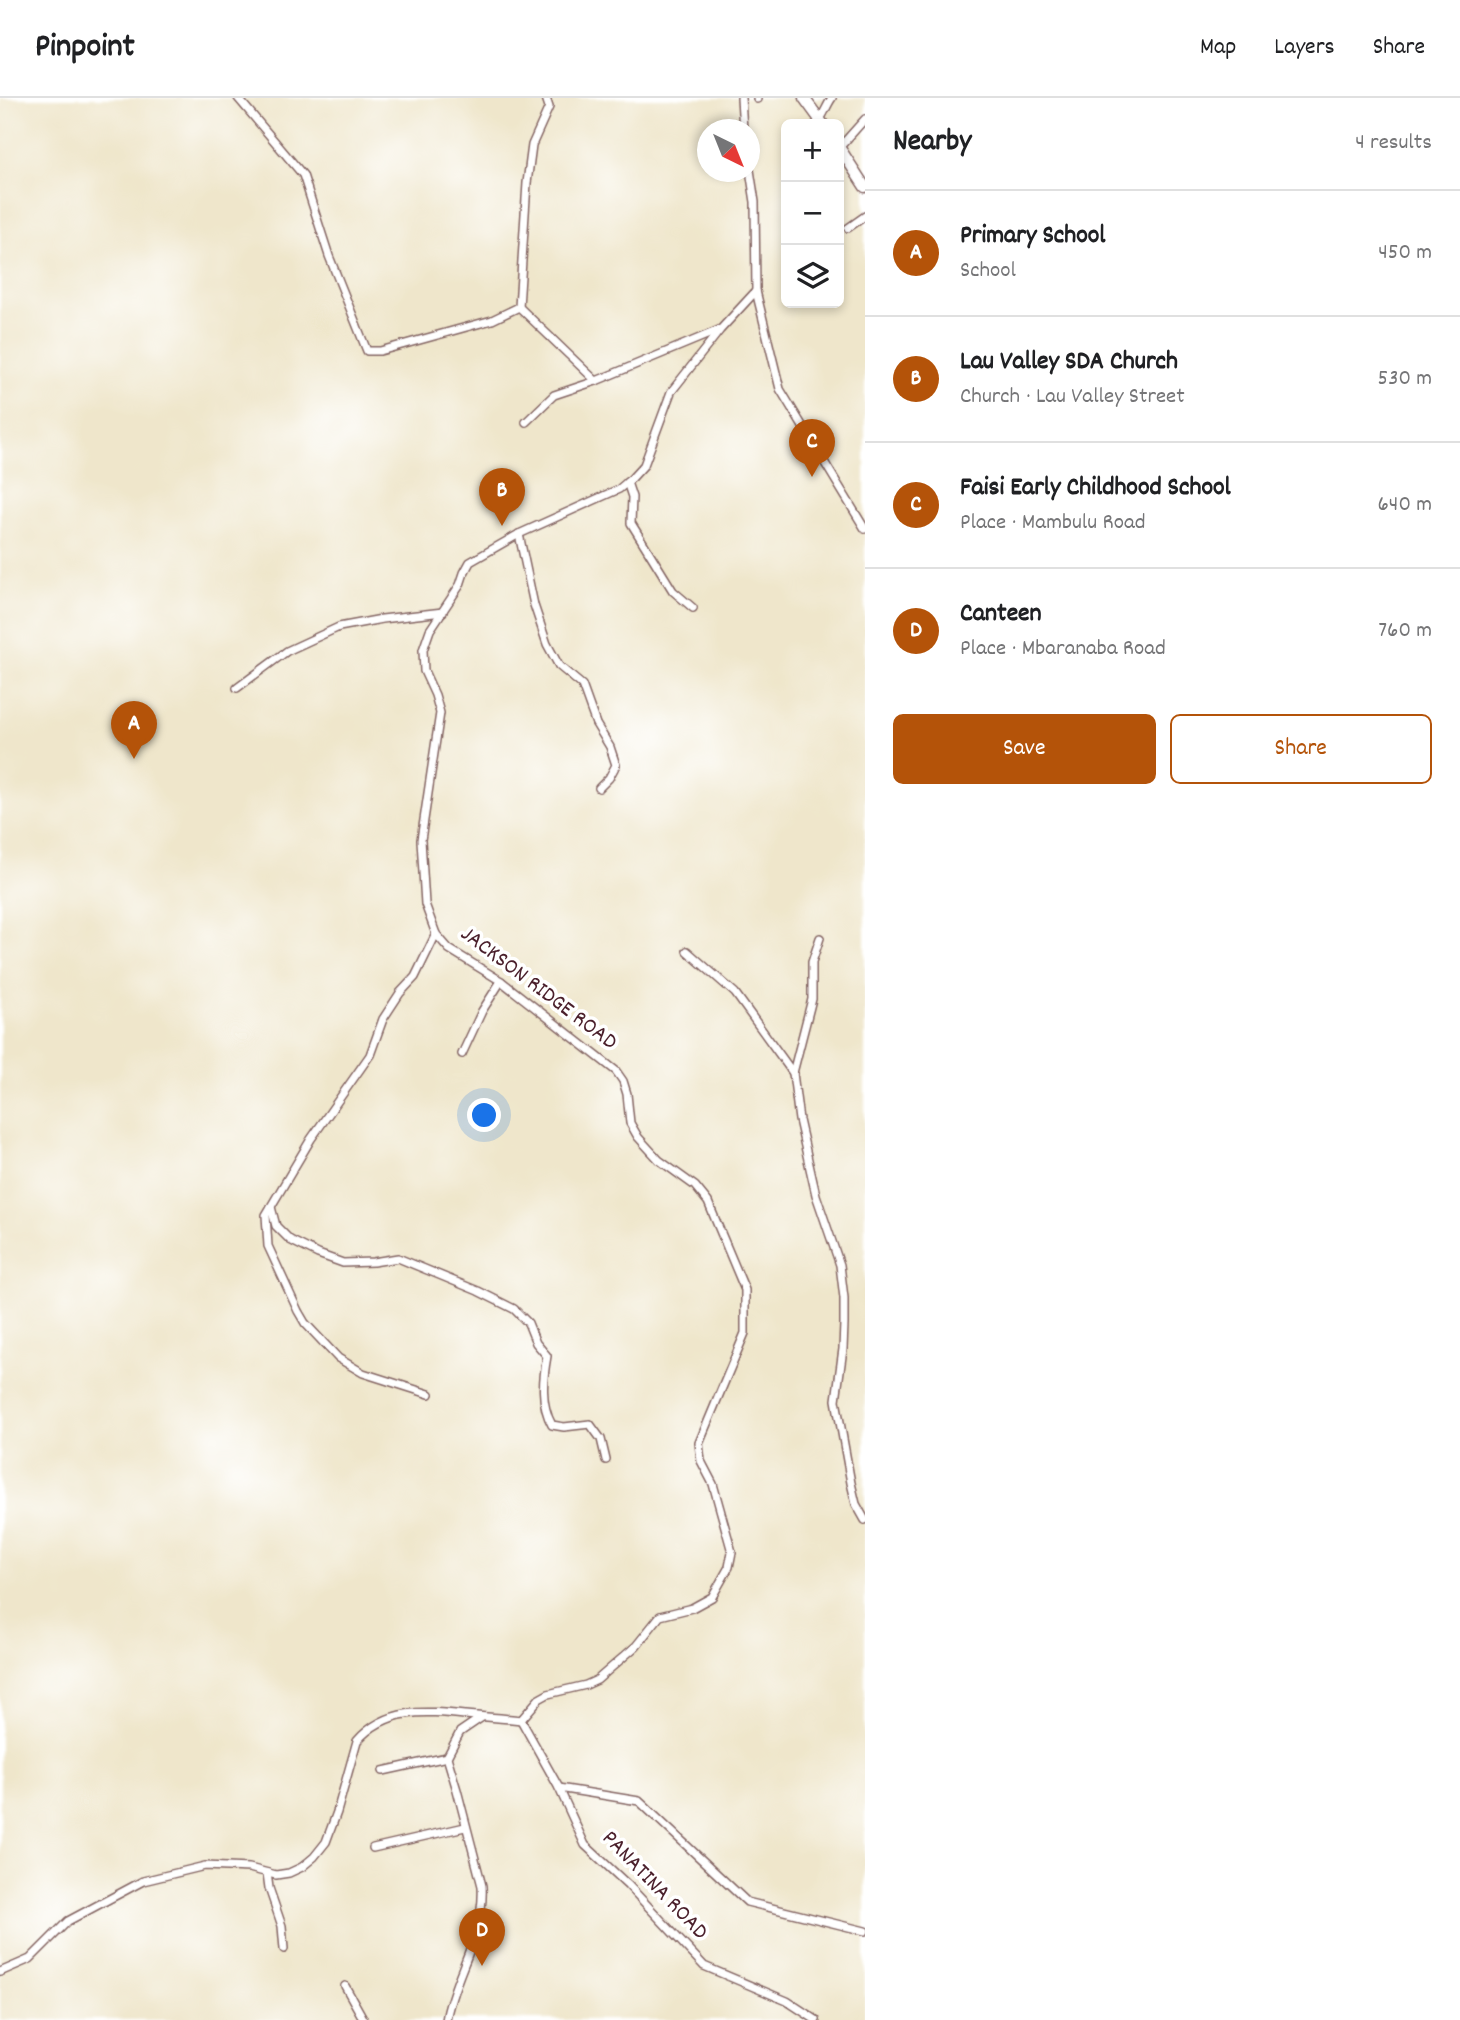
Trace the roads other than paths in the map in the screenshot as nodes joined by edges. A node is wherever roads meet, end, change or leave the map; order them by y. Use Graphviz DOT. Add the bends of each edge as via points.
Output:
graph roads {
  1 [pos="238,98"];
  2 [pos="546,98"];
  3 [pos="741,98"];
  4 [pos="804,98"];
  5 [pos="832,98"];
  6 [pos="742,119"];
  7 [pos="817,119"];
  8 [pos="821,119"];
  9 [pos="865,119"];
  10 [pos="844,142"];
  11 [pos="844,155"];
  12 [pos="752,182"];
  13 [pos="865,187"];
  14 [pos="865,216"];
  15 [pos="848,228"];
  16 [pos="756,291"];
  17 [pos="519,307"];
  18 [pos="720,330"];
  19 [pos="596,381"];
  20 [pos="526,422"];
  21 [pos="627,482"];
  22 [pos="865,529"];
  23 [pos="519,534"];
  24 [pos="694,608"];
  25 [pos="443,612"];
  26 [pos="237,688"];
  27 [pos="599,788"];
  28 [pos="436,934"];
  29 [pos="820,938"];
  30 [pos="687,951"];
  31 [pos="501,981"];
  32 [pos="463,1054"];
  33 [pos="793,1073"];
  34 [pos="271,1207"];
  35 [pos="429,1394"];
  36 [pos="606,1460"];
  37 [pos="865,1520"];
  38 [pos="482,1717"];
  39 [pos="521,1720"];
  40 [pos="447,1757"];
  41 [pos="383,1772"];
  42 [pos="559,1788"];
  43 [pos="465,1827"];
  44 [pos="373,1848"];
  45 [pos="267,1873"];
  46 [pos="865,1931"];
  47 [pos="284,1949"];
  48 [pos="0,1972"];
  49 [pos="345,1986"];
  50 [pos="364,2020"];
  51 [pos="446,2020"];
  52 [pos="816,2020"];
  1 -- 17 [label="street" via="303,175 329,257 367,351 492,320"];
  2 -- 17 [label="street" via="550,107 532,145 527,183"];
  3 -- 6 [label="street"];
  4 -- 7 [label="street"];
  5 -- 8 [label="street"];
  9 -- 10 [label="street"];
  11 -- 13 [label="street"];
  12 -- 16 [label="street"];
  14 -- 15 [label="street"];
  16 -- 18 [label="street"];
  16 -- 22 [label="street" via="780,389"];
  17 -- 19 [label="street"];
  18 -- 19 [label="street"];
  18 -- 21 [label="street" via="671,393 644,465"];
  19 -- 20 [label="street" via="554,395"];
  21 -- 23 [label="street"];
  21 -- 24 [label="street" via="632,497 631,523 673,591"];
  23 -- 25 [label="street" via="470,562"];
  23 -- 27 [label="street" via="547,644 559,666 582,685 616,765"];
  25 -- 26 [label="street" via="339,626 288,652"];
  25 -- 28 [label="street" via="423,650 424,671 440,713 421,840 425,904"];
  28 -- 31 [label="street, JACKSON RIDGE ROAD" via="449,949"];
  28 -- 34 [label="street" via="415,977 383,1019 370,1055 311,1139"];
  29 -- 33 [label="street" via="812,962 812,999"];
  30 -- 33 [label="street" via="735,993"];
  31 -- 32 [label="street"];
  31 -- 39 [label="street, JACKSON RIDGE ROAD" via="616,1071 628,1094 630,1123 638,1137 708,1202 745,1290 745,1333 699,1443 732,1552 729,1567 712,1597 660,1616 636,1646 597,1680 548,1694"];
  33 -- 37 [label="street" via="817,1195 840,1265 844,1324 836,1400 856,1504"];
  34 -- 35 [label="street" via="266,1215 268,1246 305,1323 338,1358 363,1373"];
  34 -- 36 [label="street" via="276,1226 290,1240 318,1254 343,1263 398,1258 514,1309 547,1356 543,1381 547,1417 552,1425 564,1427 590,1424 601,1439"];
  38 -- 39 [label="street"];
  38 -- 40 [label="street" via="460,1732"];
  38 -- 45 [label="street" via="422,1711 389,1718 365,1733 357,1741 326,1842 302,1867 289,1873"];
  39 -- 42 [label="street, PANATINA ROAD"];
  40 -- 41 [label="street"];
  40 -- 43 [label="street"];
  42 -- 46 [label="street" via="639,1801 747,1902"];
  42 -- 52 [label="street, PANATINA ROAD" via="585,1845 704,1966 787,2001"];
  43 -- 44 [label="street"];
  43 -- 51 [label="street" via="483,1898 477,1931"];
  45 -- 47 [label="street"];
  45 -- 48 [label="street" via="205,1866 143,1881 68,1921 30,1959"];
  49 -- 50 [label="street"];
}
